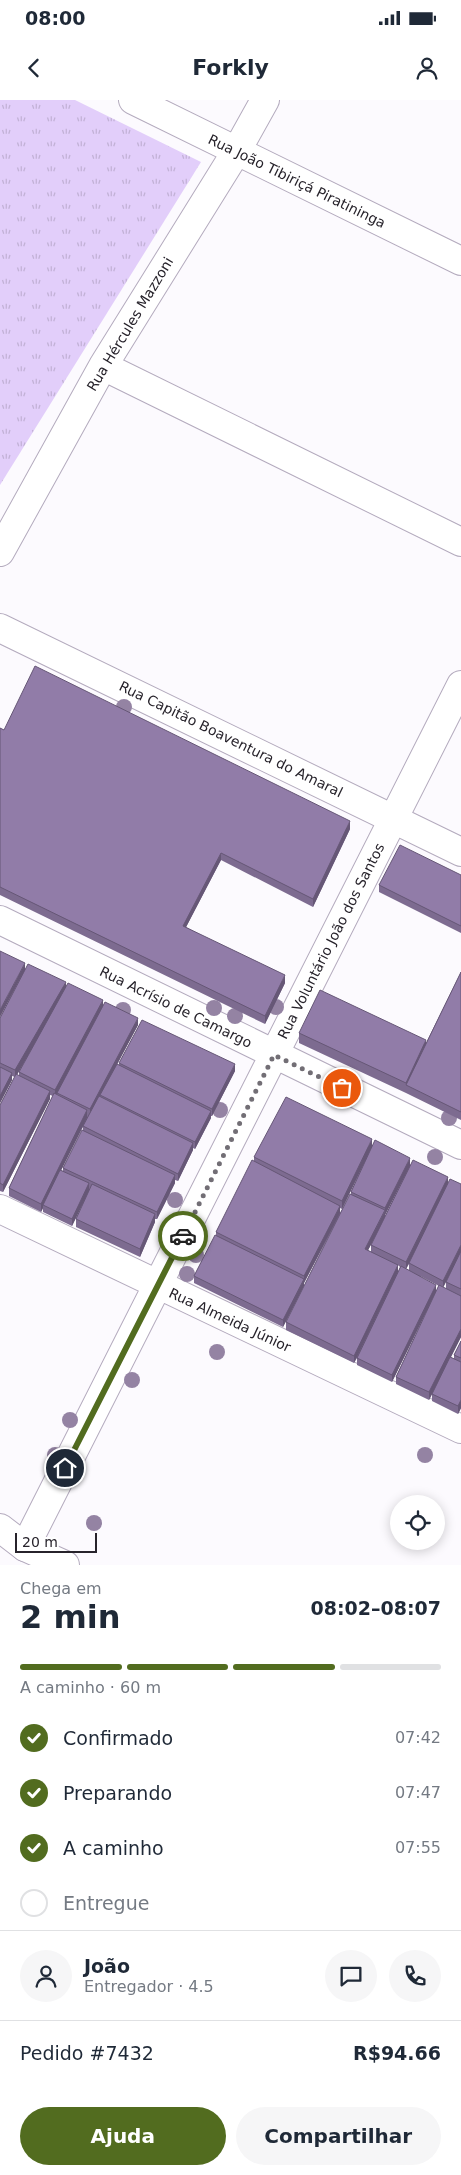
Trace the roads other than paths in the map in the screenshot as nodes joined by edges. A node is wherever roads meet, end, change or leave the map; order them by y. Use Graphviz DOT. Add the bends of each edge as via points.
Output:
graph roads {
  1 [pos="133,100"];
  2 [pos="265,100"];
  3 [pos="236,152"];
  4 [pos="461,261"];
  5 [pos="102,366"];
  6 [pos="461,542"];
  7 [pos="0,552"];
  8 [pos="0,628"];
  9 [pos="461,685"];
  10 [pos="393,818"];
  11 [pos="461,852"];
  12 [pos="0,920"];
  13 [pos="274,1055"];
  14 [pos="461,1145"];
  15 [pos="0,1210"];
  16 [pos="157,1286"];
  17 [pos="461,1429"];
  18 [pos="0,1528"];
  19 [pos="25,1547"];
  20 [pos="65,1565"];
  1 -- 3 [label="street, Rua João Tibiriçá Piratininga"];
  2 -- 3 [label="street, Rua Hércules Mazzoni"];
  3 -- 4 [label="street, Rua João Tibiriçá Piratininga"];
  3 -- 5 [label="street, Rua Hércules Mazzoni"];
  5 -- 6 [label="street"];
  5 -- 7 [label="street, Rua Hércules Mazzoni"];
  8 -- 10 [label="street, Rua Capitão Boaventura do Amaral"];
  9 -- 10 [label="street, Rua Voluntário João dos Santos"];
  10 -- 11 [label="street, Rua Capitão Boaventura do Amaral"];
  10 -- 13 [label="street, Rua Voluntário João dos Santos"];
  12 -- 13 [label="street, Rua Acrísio de Camargo"];
  13 -- 14 [label="street, Rua Acrísio de Camargo"];
  13 -- 16 [label="street, Rua Voluntário João dos Santos"];
  15 -- 16 [label="street, Rua Almeida Júnior"];
  16 -- 17 [label="street, Rua Almeida Júnior"];
  16 -- 19 [label="street, Rua Voluntário João dos Santos"];
  18 -- 19 [label="street"];
  19 -- 20 [label="street"];
}
